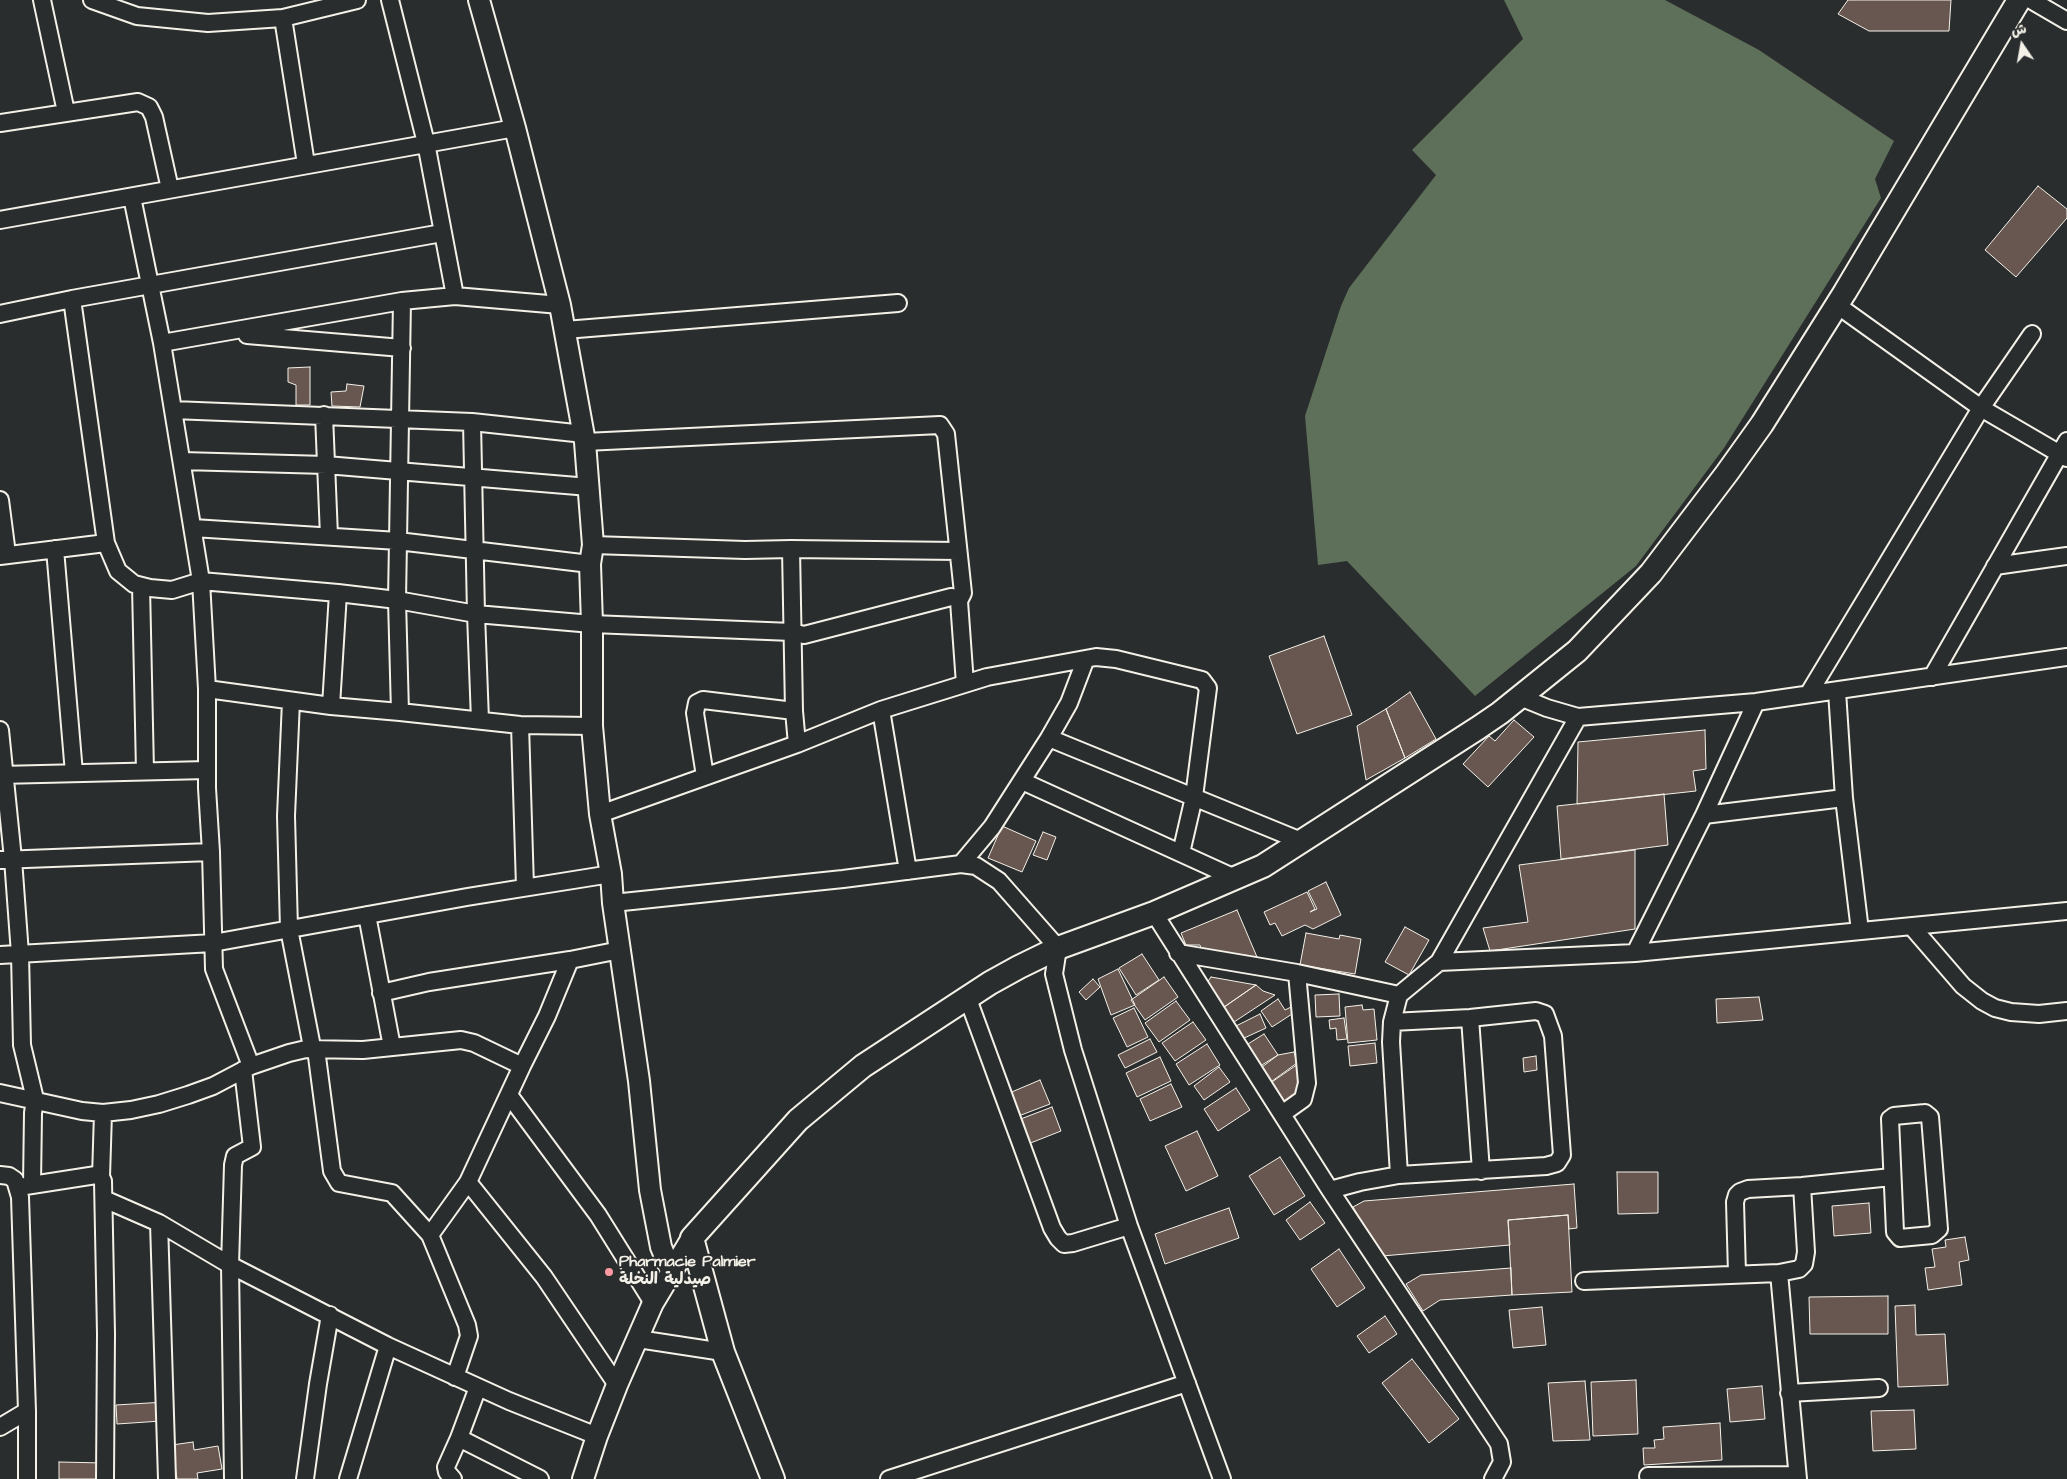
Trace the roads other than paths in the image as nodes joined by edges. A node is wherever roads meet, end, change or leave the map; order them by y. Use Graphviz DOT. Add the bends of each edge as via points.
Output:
graph roads {
  1 [pos="42,0"];
  2 [pos="92,0"];
  3 [pos="357,0"];
  4 [pos="390,0"];
  5 [pos="479,0"];
  6 [pos="2019,0"];
  7 [pos="2031,0"];
  8 [pos="282,18"];
  9 [pos="2067,21"];
  10 [pos="66,112"];
  11 [pos="0,123"];
  12 [pos="515,128"];
  13 [pos="426,143"];
  14 [pos="306,164"];
  15 [pos="170,188"];
  16 [pos="132,197"];
  17 [pos="0,220"];
  18 [pos="442,233"];
  19 [pos="149,286"];
  20 [pos="455,296"];
  21 [pos="72,299"];
  22 [pos="402,301"];
  23 [pos="898,303"];
  24 [pos="560,305"];
  25 [pos="1836,305"];
  26 [pos="0,314"];
  27 [pos="565,330"];
  28 [pos="225,332"];
  29 [pos="2032,334"];
  30 [pos="162,343"];
  31 [pos="402,348"];
  32 [pos="1981,408"];
  33 [pos="172,410"];
  34 [pos="324,416"];
  35 [pos="401,418"];
  36 [pos="472,422"];
  37 [pos="584,438"];
  38 [pos="2064,451"];
  39 [pos="182,461"];
  40 [pos="326,465"];
  41 [pos="400,471"];
  42 [pos="473,477"];
  43 [pos="589,487"];
  44 [pos="0,500"];
  45 [pos="193,528"];
  46 [pos="329,536"];
  47 [pos="398,541"];
  48 [pos="106,544"];
  49 [pos="54,549"];
  50 [pos="791,549"];
  51 [pos="475,550"];
  52 [pos="958,551"];
  53 [pos="592,554"];
  54 [pos="4,555"];
  55 [pos="2067,556"];
  56 [pos="1995,566"];
  57 [pos="201,581"];
  58 [pos="141,586"];
  59 [pos="338,593"];
  60 [pos="397,600"];
  61 [pos="959,601"];
  62 [pos="476,614"];
  63 [pos="592,624"];
  64 [pos="792,632"];
  65 [pos="2067,657"];
  66 [pos="1085,661"];
  67 [pos="1932,677"];
  68 [pos="965,684"];
  69 [pos="207,689"];
  70 [pos="1836,691"];
  71 [pos="1809,693"];
  72 [pos="1520,697"];
  73 [pos="290,701"];
  74 [pos="1756,702"];
  75 [pos="330,706"];
  76 [pos="881,710"];
  77 [pos="794,711"];
  78 [pos="400,712"];
  79 [pos="1578,717"];
  80 [pos="480,720"];
  81 [pos="520,725"];
  82 [pos="592,726"];
  83 [pos="0,730"];
  84 [pos="1049,738"];
  85 [pos="797,744"];
  86 [pos="207,770"];
  87 [pos="145,771"];
  88 [pos="74,773"];
  89 [pos="2,775"];
  90 [pos="705,776"];
  91 [pos="1022,781"];
  92 [pos="1194,796"];
  93 [pos="1844,798"];
  94 [pos="600,814"];
  95 [pos="1704,815"];
  96 [pos="1302,841"];
  97 [pos="210,852"];
  98 [pos="1181,853"];
  99 [pos="6,859"];
  100 [pos="961,864"];
  101 [pos="908,871"];
  102 [pos="611,874"];
  103 [pos="1235,878"];
  104 [pos="525,887"];
  105 [pos="613,903"];
  106 [pos="2067,911"];
  107 [pos="1154,913"];
  108 [pos="367,915"];
  109 [pos="1912,926"];
  110 [pos="289,929"];
  111 [pos="1860,931"];
  112 [pos="213,942"];
  113 [pos="1058,948"];
  114 [pos="620,950"];
  115 [pos="1178,953"];
  116 [pos="1635,953"];
  117 [pos="20,954"];
  118 [pos="0,955"];
  119 [pos="570,960"];
  120 [pos="1440,962"];
  121 [pos="1297,973"];
  122 [pos="381,993"];
  123 [pos="1399,995"];
  124 [pos="968,999"];
  125 [pos="2067,1011"];
  126 [pos="1470,1018"];
  127 [pos="1392,1022"];
  128 [pos="392,1048"];
  129 [pos="316,1050"];
  130 [pos="522,1066"];
  131 [pos="247,1068"];
  132 [pos="0,1092"];
  133 [pos="509,1095"];
  134 [pos="35,1100"];
  135 [pos="104,1113"];
  136 [pos="1282,1114"];
  137 [pos="1481,1171"];
  138 [pos="0,1175"];
  139 [pos="1399,1175"];
  140 [pos="101,1177"];
  141 [pos="1892,1177"];
  142 [pos="468,1182"];
  143 [pos="25,1186"];
  144 [pos="1802,1186"];
  145 [pos="1330,1190"];
  146 [pos="104,1199"];
  147 [pos="159,1223"];
  148 [pos="1129,1226"];
  149 [pos="430,1235"];
  150 [pos="692,1238"];
  151 [pos="230,1265"];
  152 [pos="671,1271"];
  153 [pos="1779,1273"];
  154 [pos="1737,1274"];
  155 [pos="1584,1281"];
  156 [pos="653,1303"];
  157 [pos="330,1315"];
  158 [pos="638,1339"];
  159 [pos="388,1346"];
  160 [pos="723,1352"];
  161 [pos="455,1377"];
  162 [pos="1187,1383"];
  163 [pos="618,1384"];
  164 [pos="478,1387"];
  165 [pos="1879,1388"];
  166 [pos="1789,1393"];
  167 [pos="27,1412"];
  168 [pos="0,1427"];
  169 [pos="597,1436"];
  170 [pos="459,1438"];
  171 [pos="1648,1476"];
  172 [pos="1798,1477"];
  173 [pos="27,1479"];
  174 [pos="105,1479"];
  175 [pos="167,1479"];
  176 [pos="233,1479"];
  177 [pos="305,1479"];
  178 [pos="348,1479"];
  179 [pos="453,1479"];
  180 [pos="540,1479"];
  181 [pos="583,1479"];
  182 [pos="773,1479"];
  183 [pos="889,1479"];
  184 [pos="1222,1479"];
  185 [pos="1493,1479"];
  1 -- 10 [label="street"];
  2 -- 8 [label="street" via="137,16 208,23"];
  3 -- 8 [label="street"];
  4 -- 13 [label="street"];
  5 -- 12 [label="street"];
  6 -- 25 [label="main road"];
  7 -- 9 [label="street"];
  8 -- 14 [label="street"];
  10 -- 11 [label="street"];
  10 -- 15 [label="street" via="138,102 149,107"];
  12 -- 13 [label="street"];
  12 -- 24 [label="street"];
  13 -- 14 [label="street"];
  13 -- 18 [label="street"];
  14 -- 15 [label="street"];
  15 -- 16 [label="street"];
  16 -- 17 [label="street"];
  16 -- 19 [label="street"];
  18 -- 19 [label="street"];
  18 -- 20 [label="street"];
  19 -- 21 [label="street"];
  19 -- 30 [label="street"];
  20 -- 22 [label="street"];
  20 -- 24 [label="street"];
  21 -- 26 [label="street"];
  21 -- 48 [label="street"];
  22 -- 28 [label="street"];
  22 -- 31 [label="street"];
  23 -- 27 [label="street"];
  24 -- 27 [label="street"];
  25 -- 32 [label="street"];
  25 -- 72 [label="main road" via="1762,424 1650,573 1577,650"];
  27 -- 37 [label="street"];
  28 -- 30 [label="street"];
  28 -- 31 [label="street"];
  29 -- 32 [label="street"];
  30 -- 33 [label="street"];
  31 -- 35 [label="street"];
  32 -- 38 [label="street"];
  32 -- 71 [label="street"];
  33 -- 34 [label="street"];
  33 -- 39 [label="street"];
  34 -- 35 [label="street"];
  34 -- 40 [label="street"];
  35 -- 36 [label="street"];
  35 -- 41 [label="street"];
  36 -- 37 [label="street"];
  36 -- 42 [label="street"];
  37 -- 43 [label="street"];
  37 -- 52 [label="street" via="940,424 946,434"];
  38 -- 56 [label="street"];
  39 -- 40 [label="street"];
  39 -- 45 [label="street"];
  40 -- 41 [label="street"];
  40 -- 46 [label="street"];
  41 -- 42 [label="street"];
  41 -- 47 [label="street"];
  42 -- 43 [label="street"];
  42 -- 51 [label="street"];
  43 -- 53 [label="street"];
  44 -- 54 [label="street"];
  45 -- 46 [label="street"];
  45 -- 57 [label="street"];
  46 -- 47 [label="street"];
  47 -- 51 [label="street"];
  47 -- 60 [label="street"];
  48 -- 49 [label="street"];
  48 -- 58 [label="street" via="118,571"];
  49 -- 54 [label="street"];
  49 -- 88 [label="street"];
  50 -- 52 [label="street"];
  50 -- 53 [label="street"];
  50 -- 64 [label="street"];
  51 -- 53 [label="street"];
  51 -- 62 [label="street"];
  52 -- 61 [label="street" via="963,594"];
  53 -- 63 [label="street"];
  55 -- 56 [label="street"];
  56 -- 67 [label="street"];
  57 -- 58 [label="street" via="172,590"];
  57 -- 59 [label="street"];
  57 -- 69 [label="street"];
  58 -- 87 [label="street"];
  59 -- 60 [label="street"];
  59 -- 75 [label="street"];
  60 -- 62 [label="street"];
  60 -- 78 [label="street"];
  61 -- 64 [label="street" via="951,597 804,635"];
  61 -- 68 [label="street"];
  62 -- 63 [label="street"];
  62 -- 80 [label="street"];
  63 -- 64 [label="street"];
  63 -- 82 [label="street"];
  64 -- 77 [label="street"];
  65 -- 67 [label="street"];
  66 -- 68 [label="street" via="1032,668"];
  66 -- 84 [label="street" via="1069,703"];
  66 -- 92 [label="street" via="1096,657 1116,659 1205,682 1209,694"];
  67 -- 70 [label="street"];
  68 -- 76 [label="street"];
  69 -- 73 [label="street"];
  69 -- 86 [label="street"];
  70 -- 71 [label="street"];
  70 -- 93 [label="street"];
  71 -- 74 [label="street"];
  72 -- 79 [label="street"];
  72 -- 96 [label="main road" via="1478,728"];
  73 -- 75 [label="street"];
  73 -- 110 [label="street" via="286,816"];
  74 -- 79 [label="street"];
  74 -- 95 [label="street"];
  75 -- 78 [label="street"];
  76 -- 85 [label="street"];
  76 -- 101 [label="street"];
  77 -- 85 [label="street"];
  77 -- 90 [label="street" via="703,700 697,703 694,714"];
  78 -- 80 [label="street"];
  79 -- 120 [label="street"];
  80 -- 81 [label="street"];
  81 -- 82 [label="street"];
  81 -- 104 [label="street"];
  82 -- 94 [label="street"];
  83 -- 89 [label="street"];
  84 -- 91 [label="street"];
  84 -- 92 [label="street"];
  85 -- 90 [label="street"];
  86 -- 87 [label="street"];
  86 -- 97 [label="street"];
  87 -- 88 [label="street"];
  88 -- 89 [label="street"];
  89 -- 99 [label="street"];
  90 -- 94 [label="street"];
  91 -- 98 [label="street"];
  91 -- 100 [label="street" via="992,827"];
  92 -- 96 [label="street"];
  92 -- 98 [label="street"];
  93 -- 95 [label="street"];
  93 -- 111 [label="street"];
  94 -- 102 [label="street"];
  95 -- 116 [label="street"];
  96 -- 103 [label="main road" via="1263,866"];
  97 -- 99 [label="street"];
  97 -- 112 [label="street"];
  98 -- 103 [label="street"];
  99 -- 117 [label="street"];
  100 -- 101 [label="street"];
  100 -- 113 [label="street" via="976,866 999,881"];
  101 -- 105 [label="street"];
  102 -- 104 [label="street"];
  102 -- 105 [label="street"];
  103 -- 107 [label="main road"];
  104 -- 108 [label="street"];
  105 -- 114 [label="street"];
  106 -- 109 [label="street"];
  107 -- 113 [label="main road"];
  107 -- 115 [label="street"];
  108 -- 110 [label="street"];
  108 -- 122 [label="street"];
  109 -- 111 [label="street"];
  109 -- 125 [label="street" via="1963,986 1982,1001 2011,1012"];
  110 -- 112 [label="street"];
  110 -- 129 [label="street" via="312,1047"];
  111 -- 116 [label="street"];
  112 -- 117 [label="street"];
  112 -- 131 [label="street" via="214,969"];
  113 -- 124 [label="main road" via="990,983"];
  113 -- 148 [label="street" via="1054,974 1058,996 1072,1050"];
  114 -- 119 [label="street"];
  114 -- 152 [label="street" via="639,1081 651,1198 661,1247"];
  115 -- 121 [label="street"];
  115 -- 136 [label="street"];
  116 -- 120 [label="street"];
  117 -- 118 [label="street"];
  117 -- 134 [label="street" via="22,1045"];
  119 -- 122 [label="street" via="429,982"];
  119 -- 130 [label="street"];
  120 -- 123 [label="street"];
  121 -- 123 [label="street"];
  121 -- 136 [label="street" via="1307,1089 1303,1099"];
  122 -- 128 [label="street"];
  123 -- 127 [label="street"];
  124 -- 148 [label="street" via="1058,1238 1064,1244 1073,1243"];
  124 -- 150 [label="main road" via="864,1066 798,1120"];
  126 -- 127 [label="street"];
  126 -- 137 [label="street"];
  126 -- 137 [label="street" via="1536,1011 1546,1014 1553,1036 1562,1155 1557,1163 1546,1166"];
  127 -- 139 [label="street"];
  128 -- 129 [label="street"];
  128 -- 130 [label="street" via="461,1040"];
  129 -- 131 [label="street" via="289,1052"];
  129 -- 149 [label="street" via="334,1175 339,1182 392,1193"];
  130 -- 133 [label="street"];
  131 -- 135 [label="street" via="213,1086 166,1102"];
  131 -- 151 [label="street" via="252,1147 235,1156 233,1165"];
  132 -- 134 [label="street"];
  133 -- 142 [label="street"];
  133 -- 156 [label="street" via="598,1215"];
  134 -- 135 [label="street"];
  134 -- 143 [label="street"];
  135 -- 140 [label="street"];
  136 -- 145 [label="street"];
  137 -- 139 [label="street"];
  138 -- 143 [label="street" via="9,1176"];
  139 -- 145 [label="street"];
  140 -- 143 [label="street" via="96,1175"];
  140 -- 146 [label="street"];
  141 -- 141 [label="street" via="1890,1119 1928,1114 1939,1229 1932,1236 1900,1238 1895,1232"];
  141 -- 144 [label="street"];
  142 -- 149 [label="street"];
  142 -- 163 [label="street" via="544,1277"];
  143 -- 167 [label="street"];
  144 -- 153 [label="street" via="1804,1264"];
  144 -- 154 [label="street" via="1748,1189 1737,1196"];
  145 -- 185 [label="street" via="1499,1444 1502,1462"];
  146 -- 147 [label="street"];
  146 -- 174 [label="street"];
  147 -- 151 [label="street"];
  147 -- 175 [label="street"];
  148 -- 162 [label="street"];
  149 -- 161 [label="street" via="469,1336"];
  150 -- 152 [label="street"];
  150 -- 160 [label="main road"];
  151 -- 157 [label="street"];
  151 -- 176 [label="street"];
  152 -- 156 [label="street"];
  153 -- 154 [label="street"];
  153 -- 166 [label="street"];
  154 -- 155 [label="street"];
  156 -- 158 [label="street"];
  157 -- 159 [label="street"];
  157 -- 177 [label="street"];
  158 -- 160 [label="street"];
  158 -- 163 [label="street"];
  159 -- 161 [label="street"];
  159 -- 178 [label="street"];
  160 -- 182 [label="main road"];
  161 -- 164 [label="street"];
  162 -- 183 [label="street"];
  162 -- 184 [label="street"];
  163 -- 169 [label="street"];
  164 -- 169 [label="street"];
  164 -- 170 [label="street"];
  165 -- 166 [label="street"];
  166 -- 172 [label="street"];
  167 -- 168 [label="street"];
  167 -- 173 [label="street"];
  169 -- 181 [label="street"];
  170 -- 179 [label="street" via="446,1467"];
  170 -- 180 [label="street"];
  171 -- 172 [label="street"];
}
